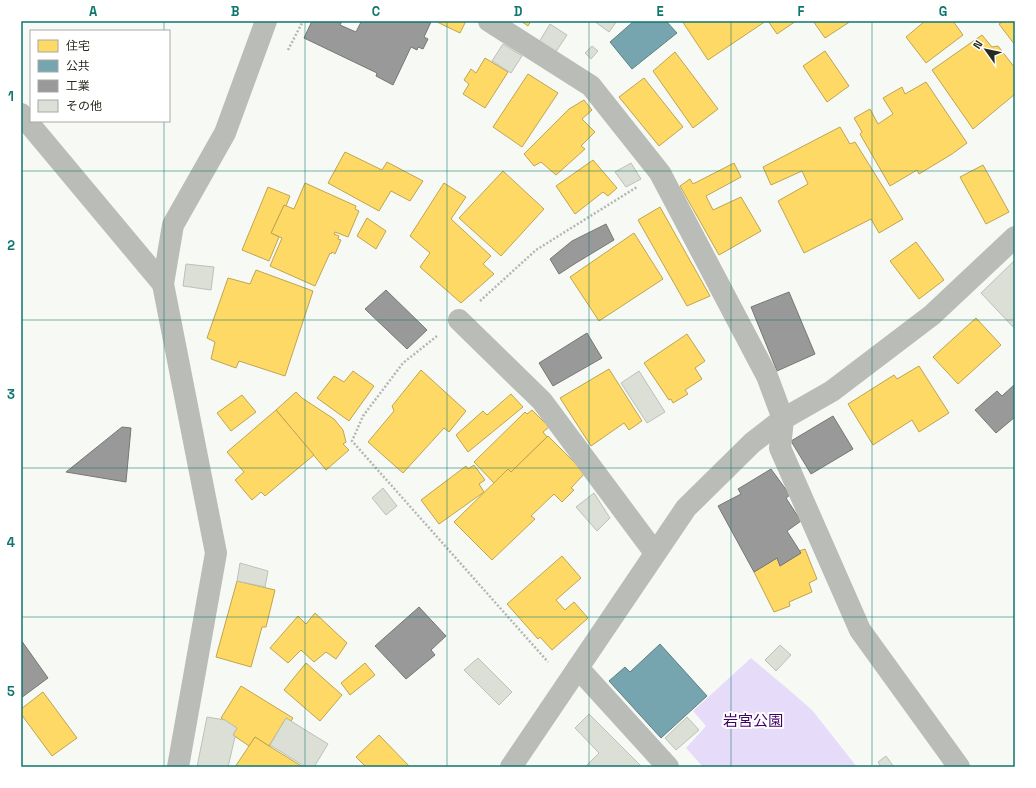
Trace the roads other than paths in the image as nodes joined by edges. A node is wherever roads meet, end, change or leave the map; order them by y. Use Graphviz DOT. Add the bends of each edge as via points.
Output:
graph roads {
  1 [pos="266,21"];
  2 [pos="489,21"];
  3 [pos="21,114"];
  4 [pos="1015,237"];
  5 [pos="163,284"];
  6 [pos="459,320"];
  7 [pos="783,419"];
  8 [pos="655,553"];
  9 [pos="572,676"];
  10 [pos="178,767"];
  11 [pos="511,767"];
  12 [pos="668,767"];
  13 [pos="959,767"];
  1 -- 5 [label="street" via="225,133 173,225"];
  2 -- 7 [label="street" via="591,86 660,173 767,376"];
  3 -- 5 [label="street"];
  4 -- 7 [label="street" via="932,315 832,391"];
  5 -- 10 [label="street" via="216,553"];
  6 -- 8 [label="street" via="542,401"];
  7 -- 8 [label="street" via="752,443 686,508"];
  7 -- 13 [label="street" via="780,448 860,630"];
  8 -- 9 [label="street"];
  9 -- 11 [label="street"];
  9 -- 12 [label="street"];
}
